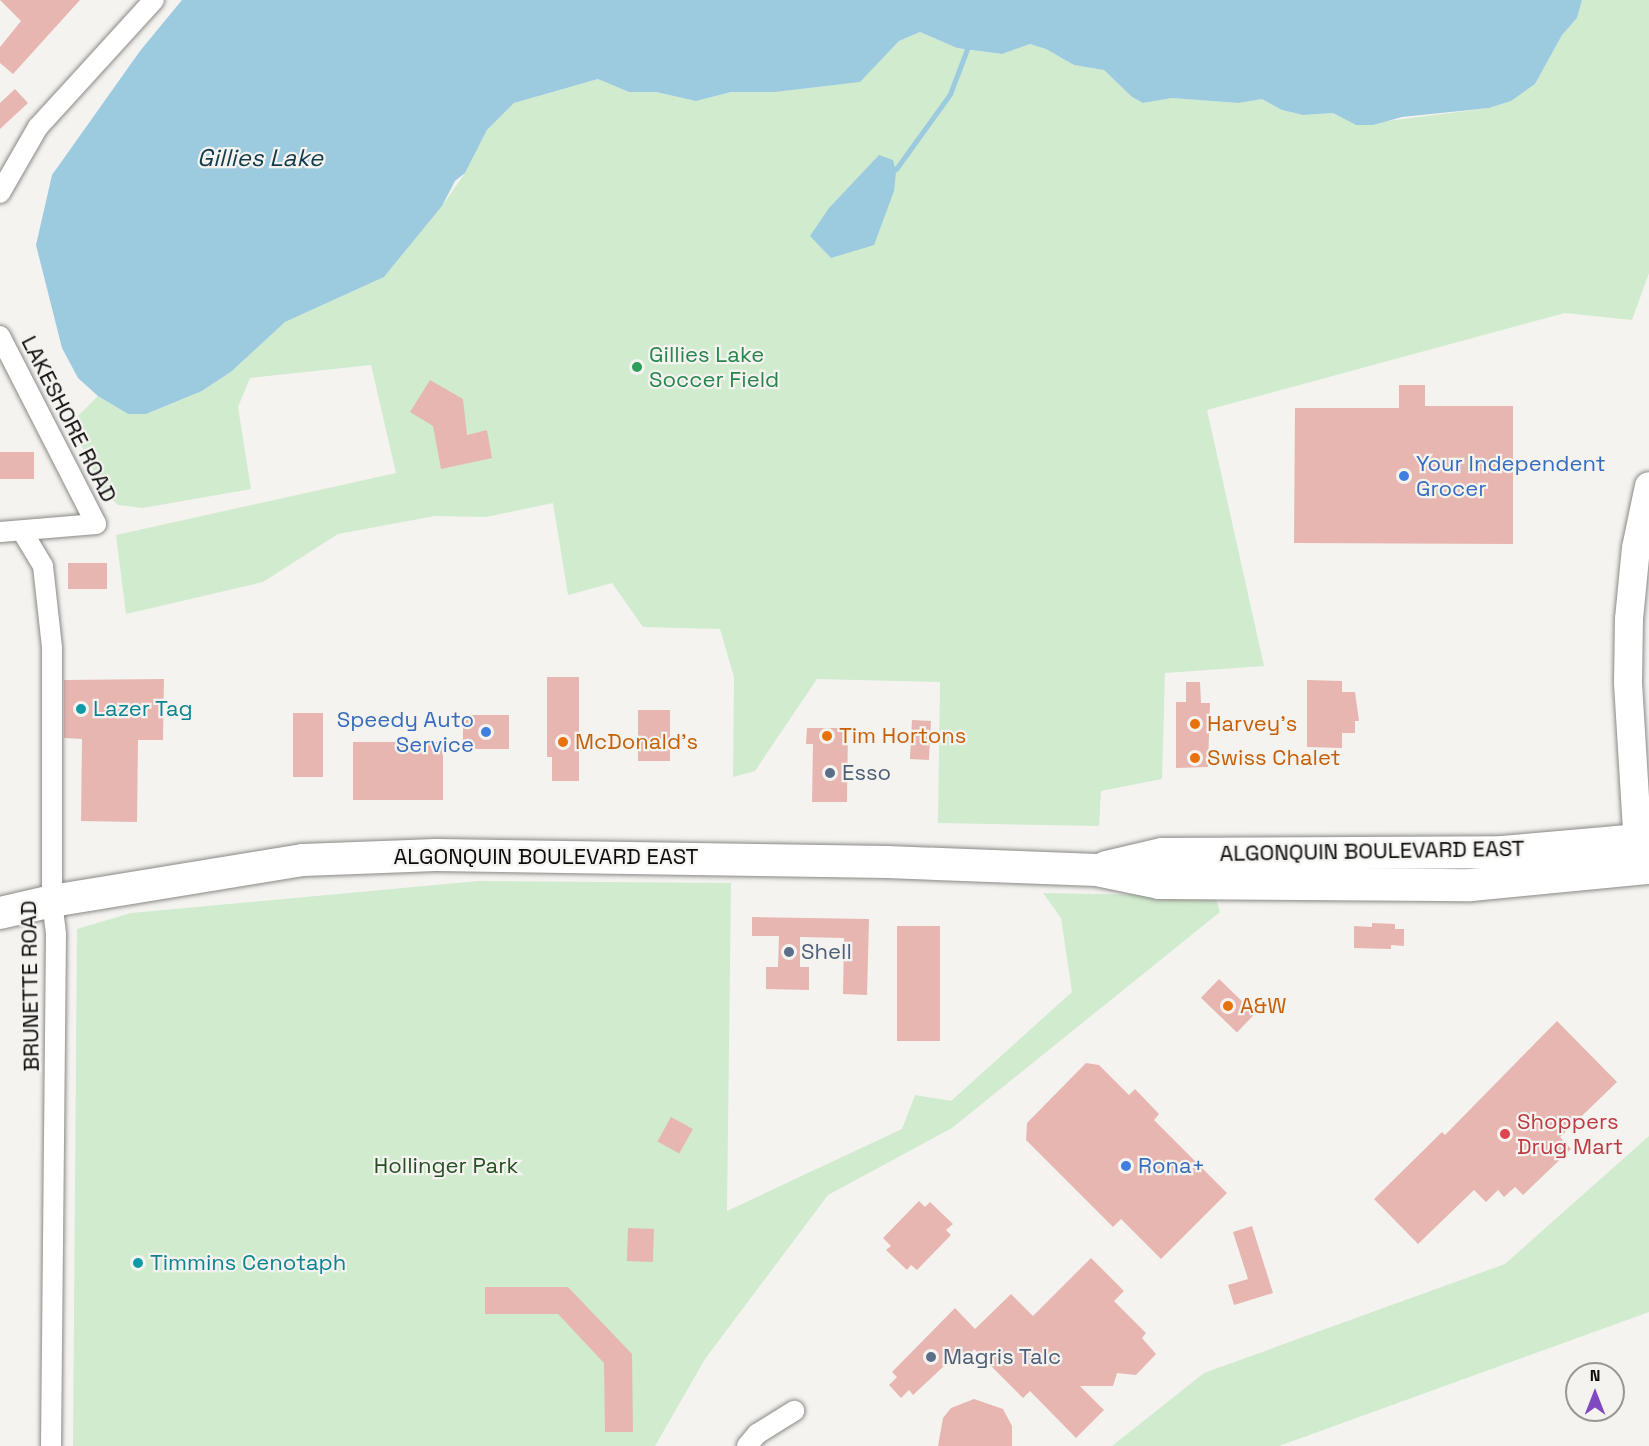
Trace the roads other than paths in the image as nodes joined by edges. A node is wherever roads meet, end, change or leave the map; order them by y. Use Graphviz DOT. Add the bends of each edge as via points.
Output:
graph roads {
  1 [pos="154,0"];
  2 [pos="0,193"];
  3 [pos="0,336"];
  4 [pos="1649,486"];
  5 [pos="22,531"];
  6 [pos="0,532"];
  7 [pos="1630,713"];
  8 [pos="1649,753"];
  9 [pos="1644,854"];
  10 [pos="52,901"];
  11 [pos="0,913"];
  12 [pos="794,1411"];
  13 [pos="51,1446"];
  14 [pos="747,1446"];
  1 -- 2 [label="street" via="38,127"];
  3 -- 5 [label="street, LAKESHORE ROAD" via="96,524"];
  4 -- 7 [label="main road" via="1636,548 1629,619"];
  5 -- 6 [label="street"];
  5 -- 10 [label="street, BRUNETTE ROAD" via="43,566 52,648"];
  7 -- 8 [label="main road"];
  7 -- 9 [label="main road"];
  9 -- 10 [label="main road, ALGONQUIN BOULEVARD EAST" via="1162,854 1097,870 887,861 436,855 303,860"];
  10 -- 11 [label="main road, ALGONQUIN BOULEVARD EAST"];
  10 -- 13 [label="street, BRUNETTE ROAD" via="56,970"];
  12 -- 14 [label="street" via="757,1434"];
}
